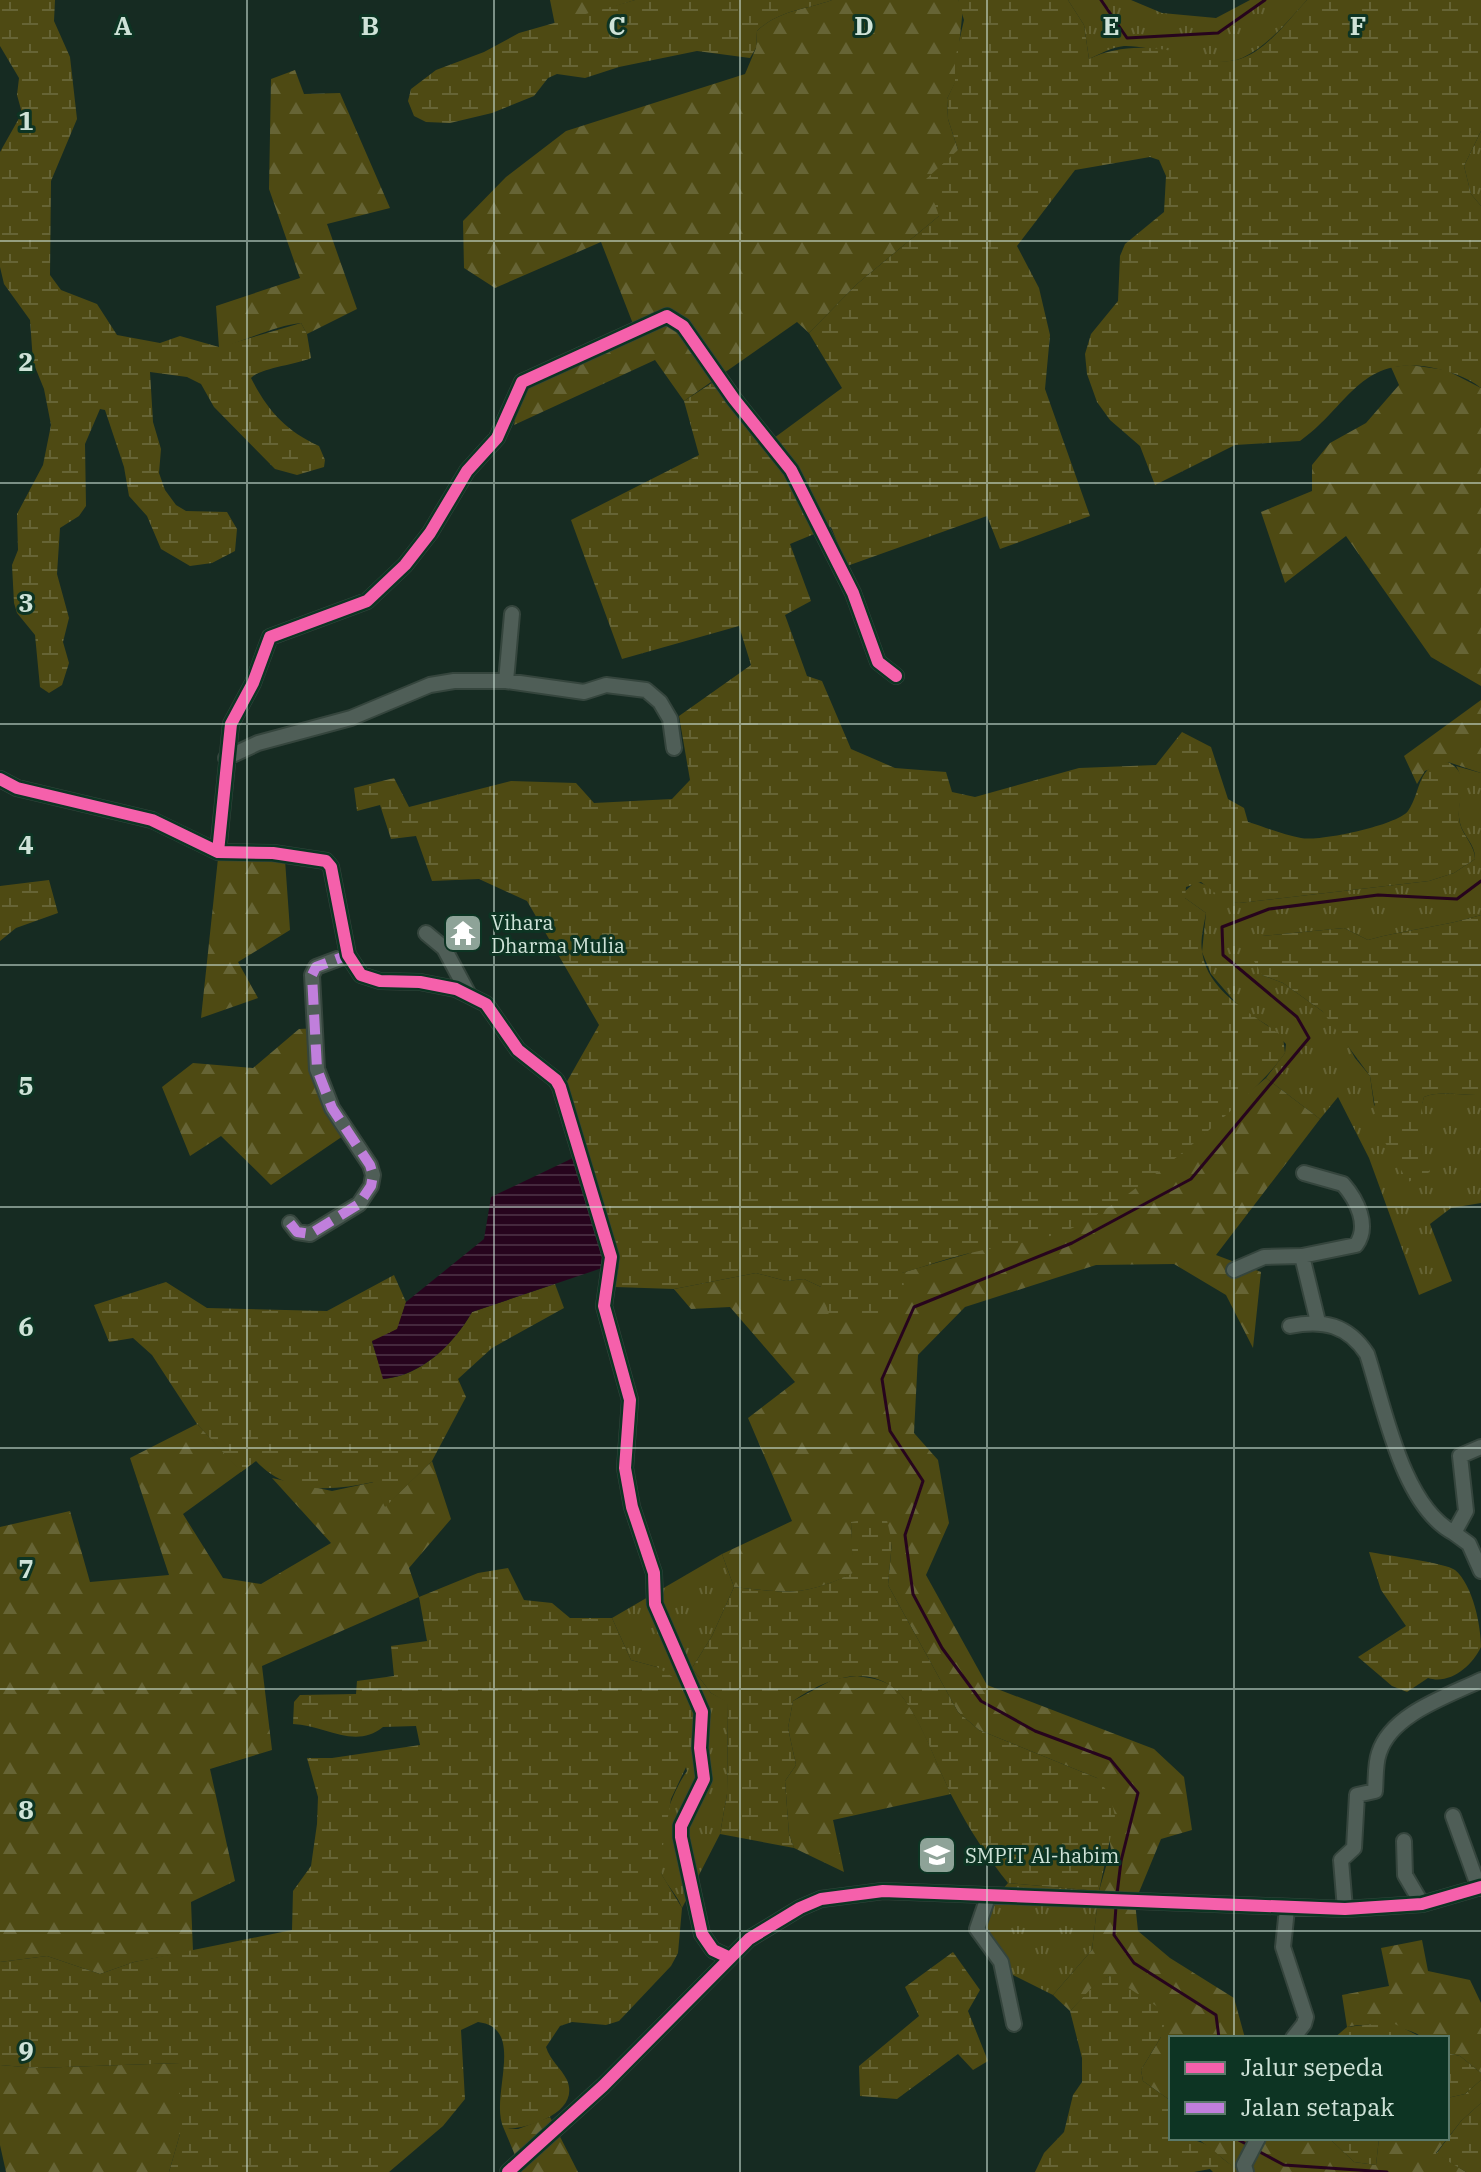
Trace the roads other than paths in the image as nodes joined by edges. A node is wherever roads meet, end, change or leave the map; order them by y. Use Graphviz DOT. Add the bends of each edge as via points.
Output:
graph roads {
  1 [pos="512,614"];
  2 [pos="896,676"];
  3 [pos="506,681"];
  4 [pos="674,748"];
  5 [pos="226,758"];
  6 [pos="0,779"];
  7 [pos="218,852"];
  8 [pos="426,933"];
  9 [pos="348,955"];
  10 [pos="469,995"];
  11 [pos="1304,1173"];
  12 [pos="290,1223"];
  13 [pos="1302,1256"];
  14 [pos="1234,1270"];
  15 [pos="1318,1322"];
  16 [pos="1290,1326"];
  17 [pos="1481,1447"];
  18 [pos="1454,1533"];
  19 [pos="1481,1571"];
  20 [pos="1481,1680"];
  21 [pos="1453,1816"];
  22 [pos="1404,1841"];
  23 [pos="1480,1888"];
  24 [pos="988,1897"];
  25 [pos="1422,1904"];
  26 [pos="1287,1909"];
  27 [pos="1345,1909"];
  28 [pos="728,1957"];
  29 [pos="1014,2024"];
  30 [pos="1294,2036"];
  31 [pos="1257,2140"];
  32 [pos="1246,2166"];
  33 [pos="508,2172"];
  1 -- 3 [label="street"];
  2 -- 5 [label="street" via="878,662 853,593 791,470 683,326 667,316 522,382 497,438 467,471 405,565 367,601 270,637 231,724"];
  3 -- 4 [label="street" via="584,692 606,685 646,690 670,719"];
  3 -- 5 [label="street" via="430,685 351,718 258,743"];
  5 -- 7 [label="street"];
  6 -- 7 [label="street" via="17,788 152,820"];
  7 -- 9 [label="street" via="326,861"];
  8 -- 10 [label="street" via="444,948"];
  9 -- 10 [label="street" via="369,979 420,982"];
  9 -- 12 [label="street" via="316,967 312,975 317,1069 332,1108 370,1165 371,1186 359,1204 310,1234 297,1232"];
  10 -- 28 [label="street" via="492,1010 518,1050 556,1080 611,1257 604,1306 630,1400 627,1486 654,1573 655,1604 702,1712 704,1779 681,1837 702,1934 713,1950"];
  11 -- 13 [label="street" via="1343,1184 1362,1218 1356,1245"];
  13 -- 14 [label="street" via="1264,1257"];
  13 -- 15 [label="street"];
  15 -- 16 [label="street"];
  15 -- 18 [label="street" via="1342,1328 1367,1354 1408,1480 1428,1512"];
  17 -- 18 [label="street" via="1460,1456 1466,1511"];
  18 -- 19 [label="street" via="1469,1544"];
  20 -- 27 [label="street" via="1393,1729 1382,1745 1375,1791 1357,1795 1354,1848 1341,1860"];
  21 -- 23 [label="street"];
  22 -- 25 [label="street" via="1405,1875"];
  23 -- 25 [label="street"];
  24 -- 26 [label="street"];
  24 -- 28 [label="street" via="883,1891 832,1897 765,1927"];
  24 -- 29 [label="street" via="977,1929 1001,1962"];
  25 -- 27 [label="street"];
  26 -- 27 [label="street"];
  26 -- 30 [label="street" via="1283,1947 1306,2017"];
  28 -- 33 [label="street" via="603,2086"];
  31 -- 32 [label="street"];
}
